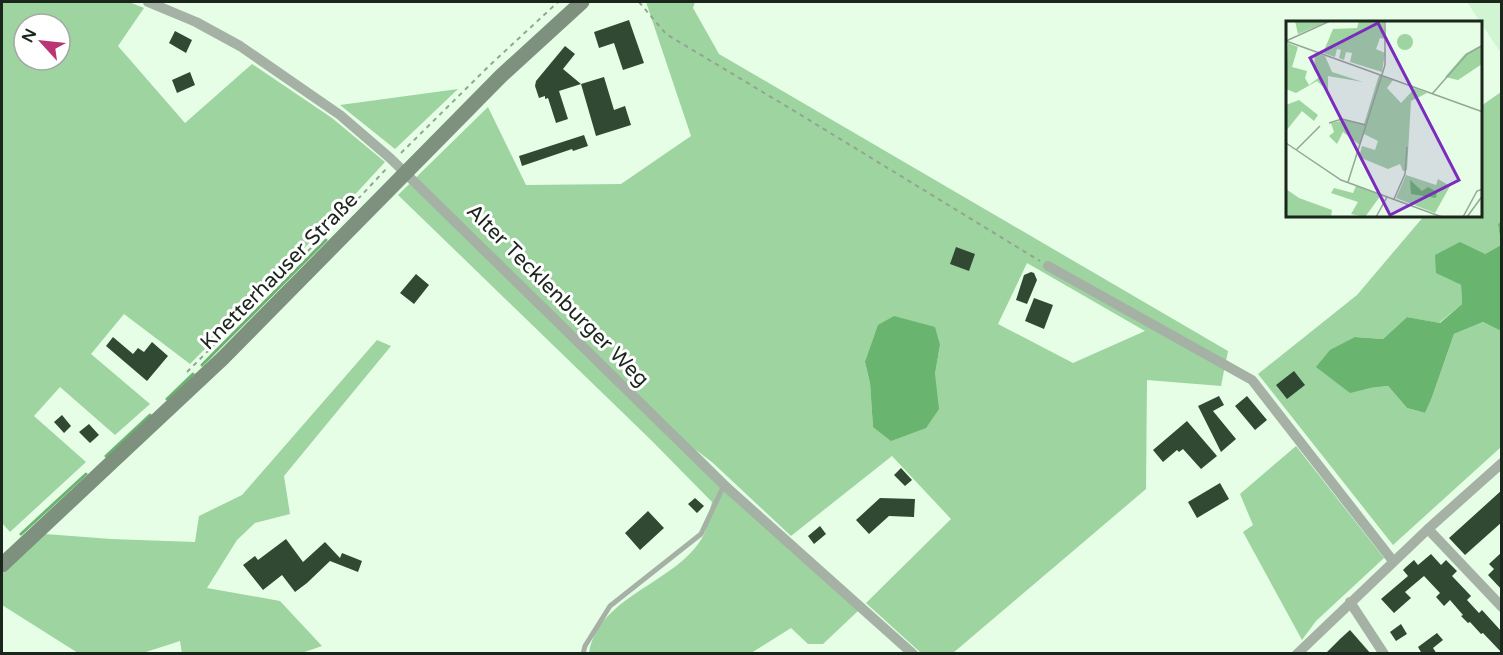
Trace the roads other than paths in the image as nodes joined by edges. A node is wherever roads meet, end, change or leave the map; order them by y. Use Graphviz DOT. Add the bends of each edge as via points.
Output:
graph roads {
  1 [pos="148,2"];
  2 [pos="582,2"];
  3 [pos="405,172"];
  4 [pos="1048,266"];
  5 [pos="1502,463"];
  6 [pos="724,485"];
  7 [pos="1428,529"];
  8 [pos="1394,561"];
  9 [pos="2,565"];
  10 [pos="1350,602"];
  11 [pos="1502,607"];
  12 [pos="583,654"];
  13 [pos="913,654"];
  14 [pos="1297,654"];
  15 [pos="1384,654"];
  1 -- 3 [label="street, Alter Tecklenburger Weg" via="240,46 340,115"];
  2 -- 3 [label="street, Knetterhauser Straße"];
  3 -- 6 [label="street, Alter Tecklenburger Weg"];
  3 -- 9 [label="street, Knetterhauser Straße" via="223,358"];
  4 -- 8 [label="street" via="1252,380"];
  5 -- 7 [label="street"];
  6 -- 12 [label="lane" via="701,534 610,606"];
  6 -- 13 [label="street, Alter Tecklenburger Weg"];
  7 -- 8 [label="street"];
  7 -- 11 [label="street"];
  8 -- 10 [label="street"];
  10 -- 14 [label="street"];
  10 -- 15 [label="street"];
}
